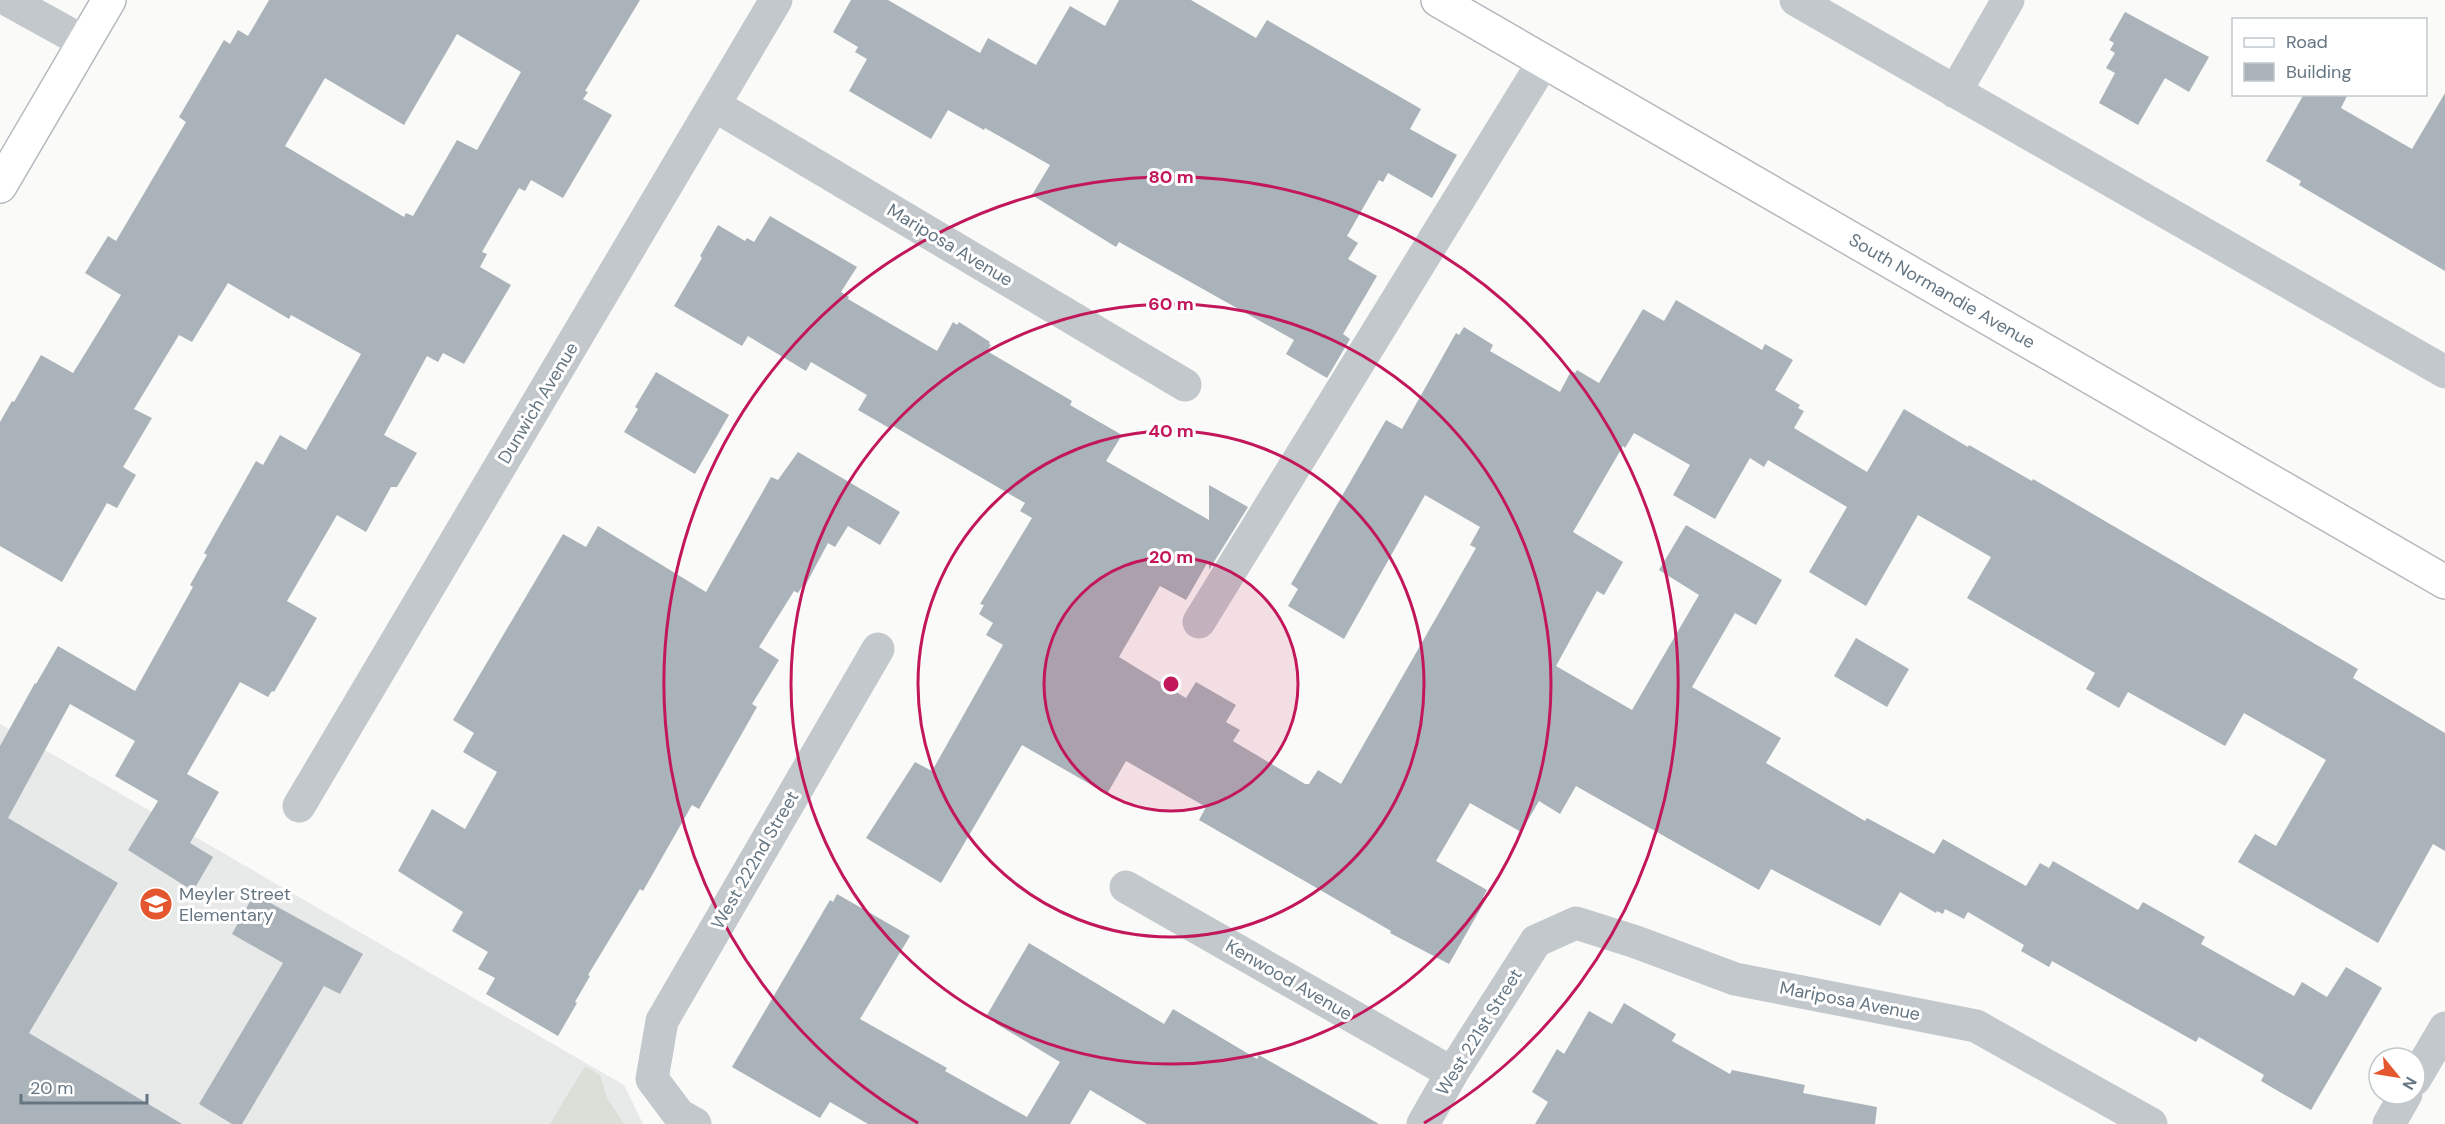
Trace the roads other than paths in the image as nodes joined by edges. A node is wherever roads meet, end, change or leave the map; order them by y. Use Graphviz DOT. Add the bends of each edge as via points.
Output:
graph roads {
  1 [pos="8,0"];
  2 [pos="109,0"];
  3 [pos="776,0"];
  4 [pos="1438,0"];
  5 [pos="1796,0"];
  6 [pos="2008,0"];
  7 [pos="84,42"];
  8 [pos="1544,61"];
  9 [pos="1954,92"];
  10 [pos="714,105"];
  11 [pos="0,186"];
  12 [pos="2445,372"];
  13 [pos="1185,385"];
  14 [pos="2445,582"];
  15 [pos="1199,622"];
  16 [pos="878,649"];
  17 [pos="299,806"];
  18 [pos="1126,887"];
  19 [pos="1536,941"];
  20 [pos="2445,1028"];
  21 [pos="2427,1059"];
  22 [pos="1452,1073"];
  23 [pos="2399,1106"];
  24 [pos="695,1124"];
  25 [pos="1423,1124"];
  26 [pos="2151,1124"];
  27 [pos="2389,1124"];
  1 -- 7 [label="street"];
  2 -- 7 [label="main road"];
  3 -- 10 [label="street, Dunwich Avenue"];
  4 -- 8 [label="main road, South Normandie Avenue"];
  5 -- 9 [label="street"];
  6 -- 9 [label="street"];
  7 -- 11 [label="main road"];
  8 -- 14 [label="main road, South Normandie Avenue"];
  8 -- 15 [label="street"];
  9 -- 12 [label="street"];
  10 -- 13 [label="street, Mariposa Avenue"];
  10 -- 17 [label="street, Dunwich Avenue"];
  16 -- 24 [label="street, West 222nd Street" via="662,1021 652,1079 679,1114"];
  18 -- 22 [label="street, Kenwood Avenue"];
  19 -- 22 [label="street, West 221st Street"];
  19 -- 26 [label="street, Mariposa Avenue" via="1576,923 1735,979 1976,1026"];
  20 -- 21 [label="street"];
  22 -- 25 [label="street, West 221st Street"];
  23 -- 27 [label="street"];
}
